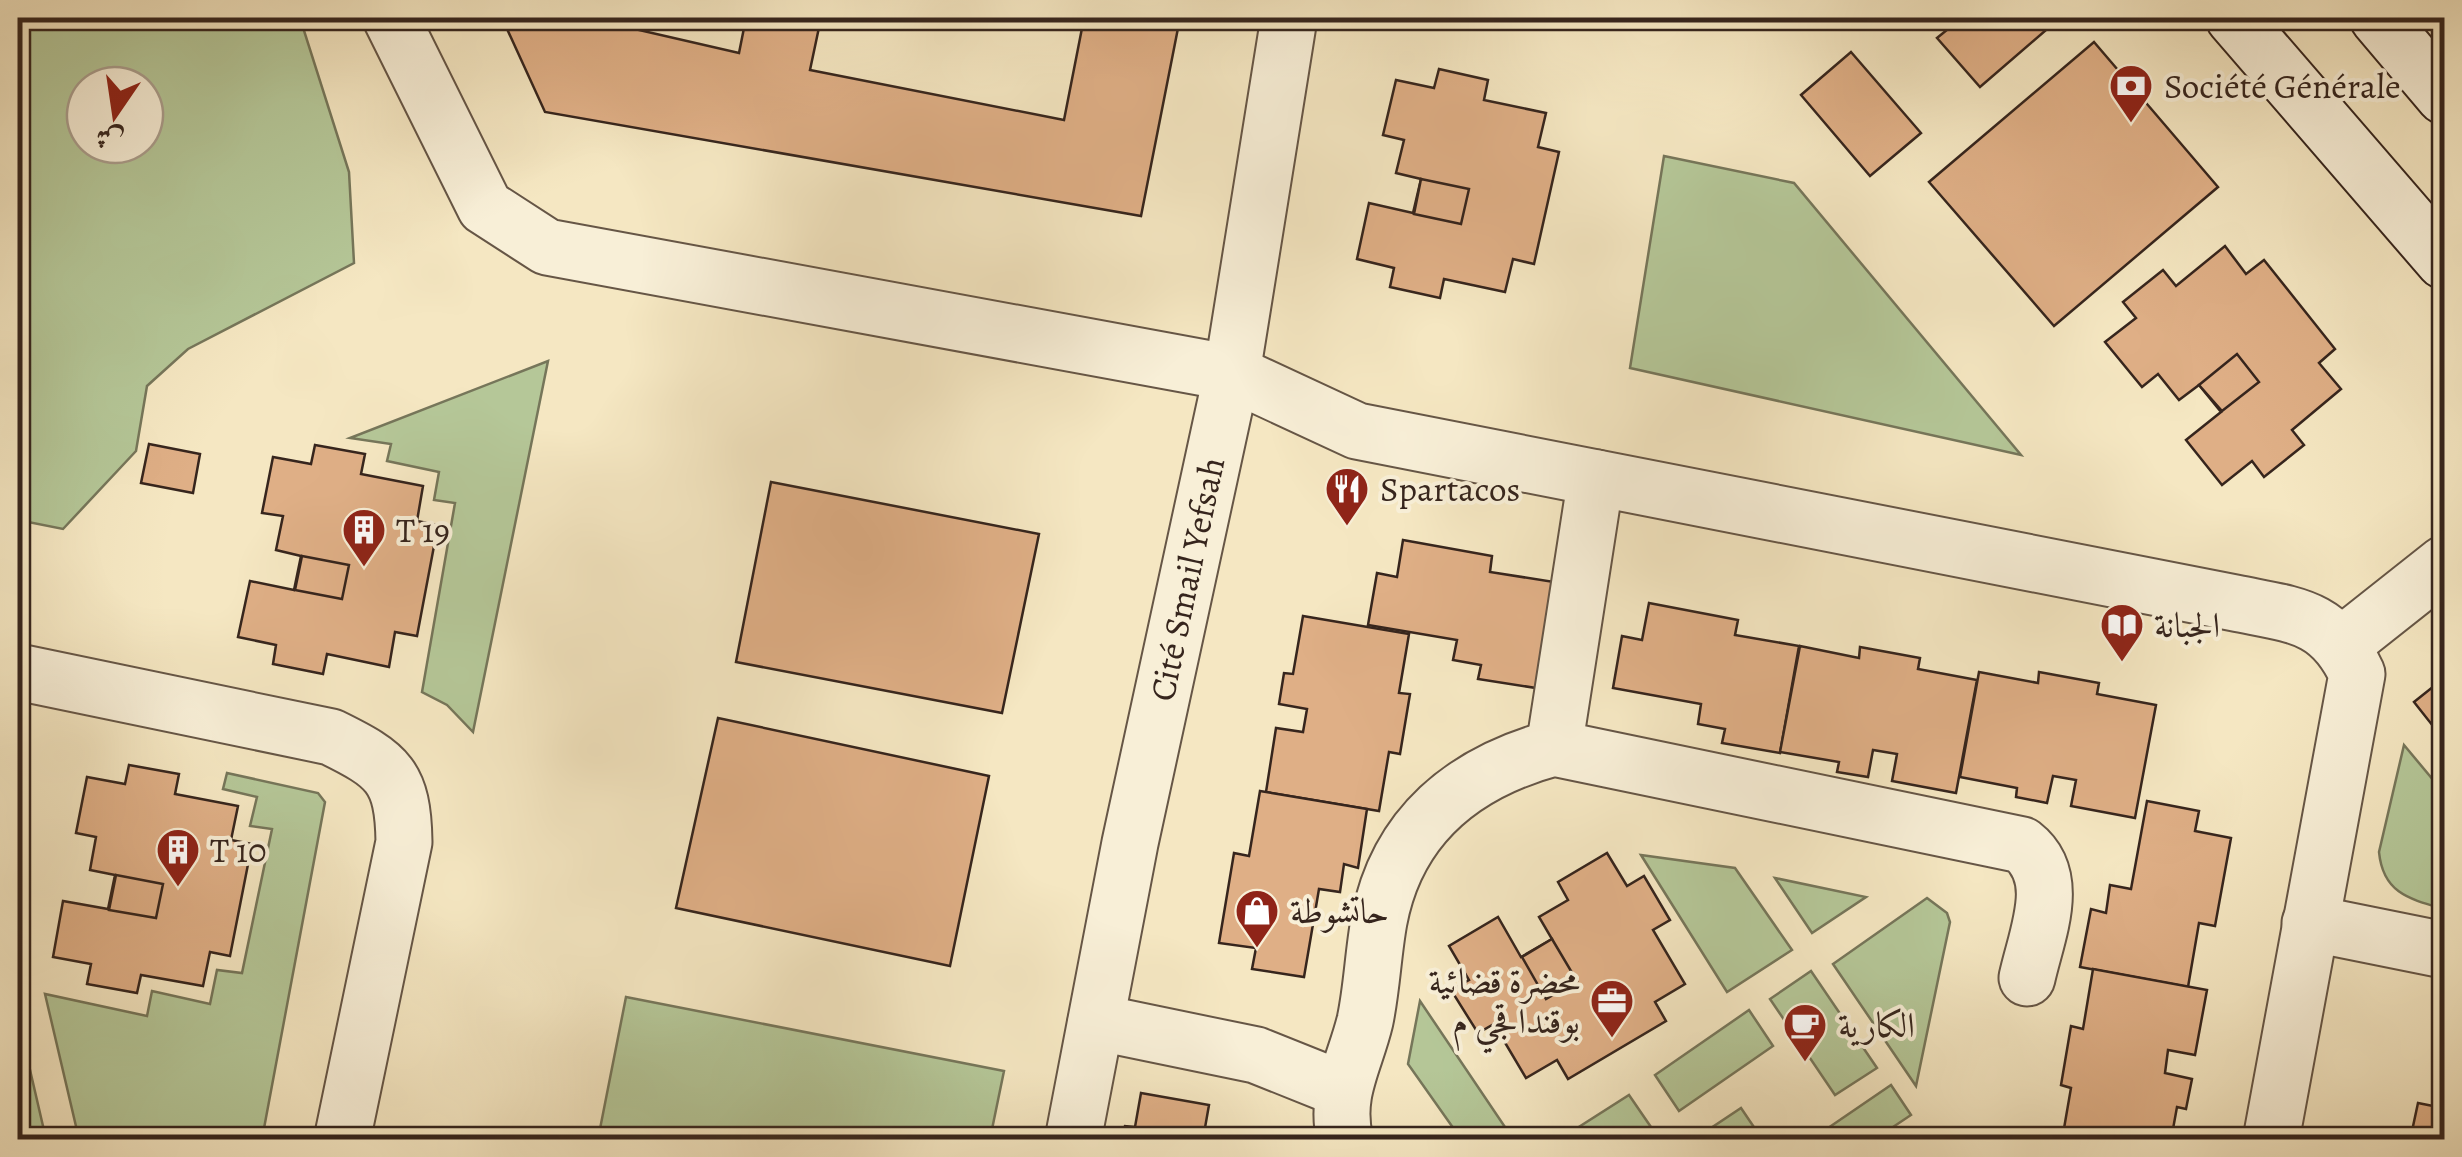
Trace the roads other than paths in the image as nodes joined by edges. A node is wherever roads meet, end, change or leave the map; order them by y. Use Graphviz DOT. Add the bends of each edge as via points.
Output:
graph roads {
  1 [pos="390,18"];
  2 [pos="1290,18"];
  3 [pos="2234,18"];
  4 [pos="2378,18"];
  5 [pos="2444,96"];
  6 [pos="2444,261"];
  7 [pos="1232,373"];
  8 [pos="1596,478"];
  9 [pos="2444,564"];
  10 [pos="2343,644"];
  11 [pos="18,672"];
  12 [pos="1554,748"];
  13 [pos="2310,923"];
  14 [pos="2444,950"];
  15 [pos="2028,978"];
  16 [pos="1096,1022"];
  17 [pos="1343,1114"];
  18 [pos="342,1140"];
  19 [pos="1073,1140"];
  20 [pos="2271,1140"];
  1 -- 7 [label="street" via="485,207 547,247"];
  2 -- 7 [label="street, Cité Smail Yefsah"];
  3 -- 6 [label="street"];
  4 -- 5 [label="street"];
  7 -- 8 [label="street" via="1357,431"];
  7 -- 16 [label="street, Cité Smail Yefsah"];
  8 -- 10 [label="street" via="2278,612 2318,624"];
  8 -- 12 [label="street"];
  9 -- 10 [label="street"];
  10 -- 13 [label="street" via="2357,674"];
  11 -- 18 [label="street" via="332,736 378,760 404,800 404,842"];
  12 -- 15 [label="street" via="2022,845 2047,878"];
  12 -- 17 [label="street" via="1504,761 1456,794 1423,822 1401,855 1380,919"];
  13 -- 14 [label="street"];
  13 -- 20 [label="street"];
  16 -- 17 [label="street" via="1256,1055"];
  16 -- 19 [label="street, Cité Smail Yefsah"];
}
